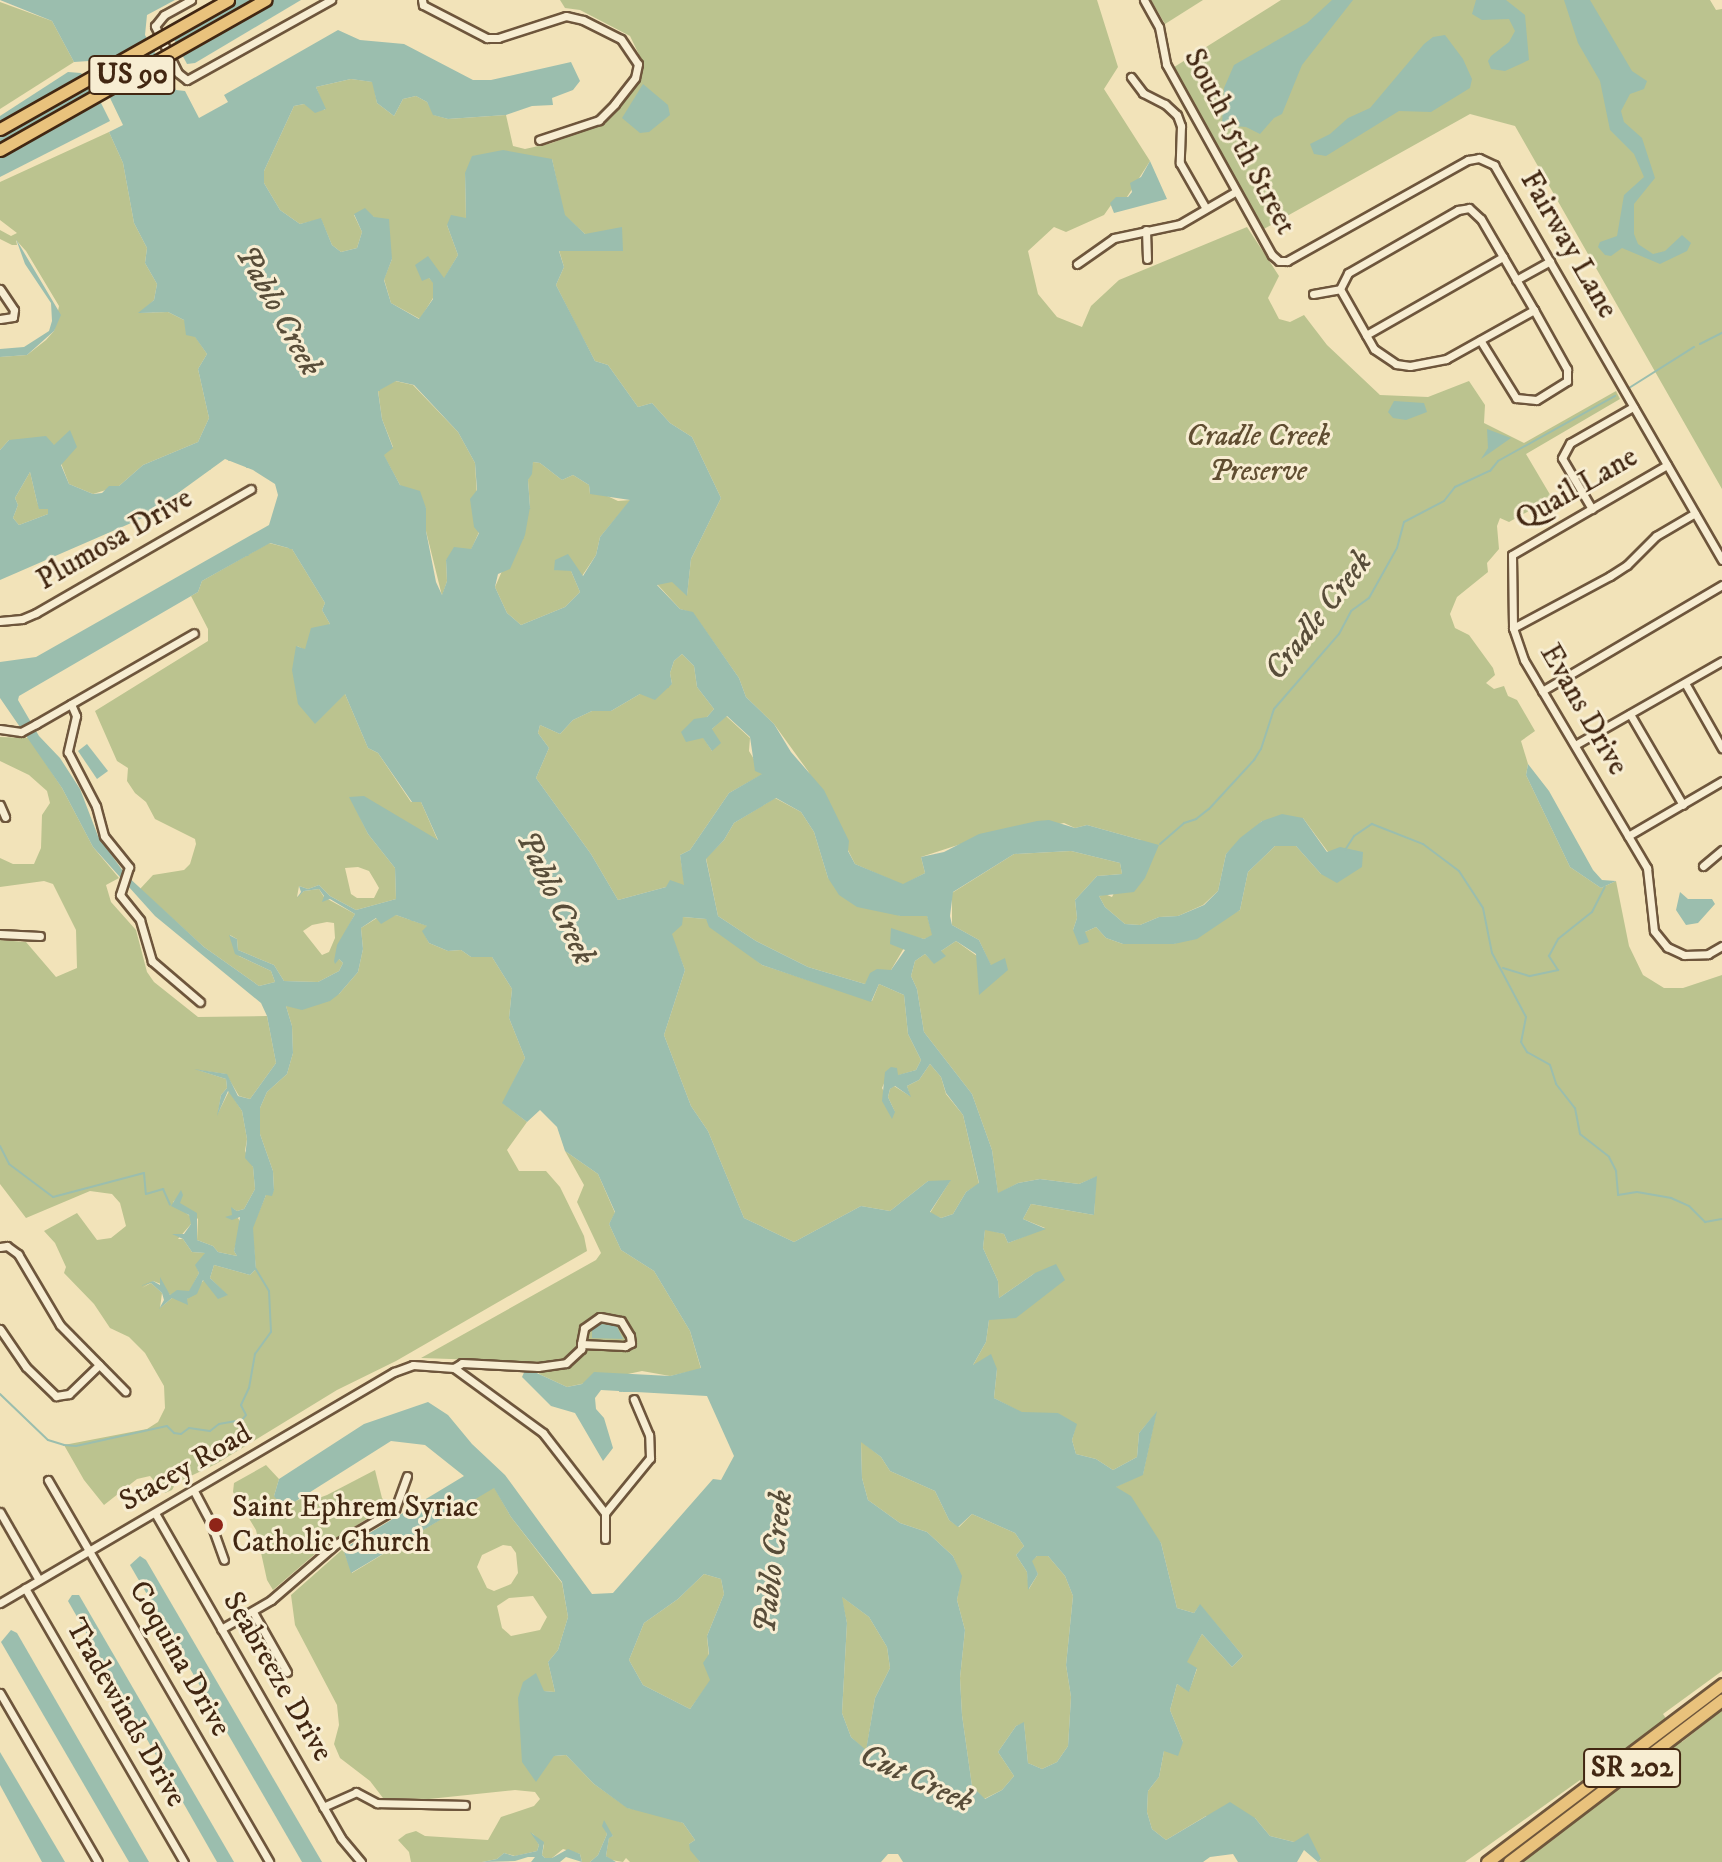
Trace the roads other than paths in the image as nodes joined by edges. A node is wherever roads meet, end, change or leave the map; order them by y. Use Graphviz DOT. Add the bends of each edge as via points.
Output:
graph roads {
  1 [pos="191,0"];
  2 [pos="228,0"];
  3 [pos="265,0"];
  4 [pos="331,0"];
  5 [pos="422,0"];
  6 [pos="1144,0"];
  7 [pos="1131,77"];
  8 [pos="0,129"];
  9 [pos="539,140"];
  10 [pos="0,150"];
  11 [pos="1235,192"];
  12 [pos="1205,207"];
  13 [pos="1146,230"];
  14 [pos="1503,257"];
  15 [pos="1147,259"];
  16 [pos="1279,261"];
  17 [pos="1550,261"];
  18 [pos="1077,264"];
  19 [pos="1516,280"];
  20 [pos="1340,289"];
  21 [pos="1,292"];
  22 [pos="1313,294"];
  23 [pos="1534,310"];
  24 [pos="0,319"];
  25 [pos="1366,335"];
  26 [pos="1480,340"];
  27 [pos="1633,407"];
  28 [pos="1667,465"];
  29 [pos="251,489"];
  30 [pos="1592,509"];
  31 [pos="1695,513"];
  32 [pos="1512,555"];
  33 [pos="1722,560"];
  34 [pos="1722,585"];
  35 [pos="0,621"];
  36 [pos="1513,628"];
  37 [pos="194,633"];
  38 [pos="1722,661"];
  39 [pos="1685,683"];
  40 [pos="1542,691"];
  41 [pos="71,704"];
  42 [pos="1630,714"];
  43 [pos="0,729"];
  44 [pos="1575,745"];
  45 [pos="1722,748"];
  46 [pos="1722,781"];
  47 [pos="0,805"];
  48 [pos="1683,805"];
  49 [pos="5,817"];
  50 [pos="1628,836"];
  51 [pos="1722,850"];
  52 [pos="1703,866"];
  53 [pos="0,934"];
  54 [pos="40,936"];
  55 [pos="1722,946"];
  56 [pos="200,1002"];
  57 [pos="4,1246"];
  58 [pos="0,1329"];
  59 [pos="581,1344"];
  60 [pos="99,1365"];
  61 [pos="454,1368"];
  62 [pos="125,1391"];
  63 [pos="634,1399"];
  64 [pos="407,1476"];
  65 [pos="48,1480"];
  66 [pos="194,1491"];
  67 [pos="0,1512"];
  68 [pos="155,1513"];
  69 [pos="605,1513"];
  70 [pos="605,1539"];
  71 [pos="89,1551"];
  72 [pos="224,1560"];
  73 [pos="39,1580"];
  74 [pos="25,1588"];
  75 [pos="0,1603"];
  76 [pos="253,1612"];
  77 [pos="221,1629"];
  78 [pos="287,1672"];
  79 [pos="1722,1684"];
  80 [pos="0,1693"];
  81 [pos="1722,1700"];
  82 [pos="465,1805"];
  83 [pos="323,1807"];
  84 [pos="98,1862"];
  85 [pos="184,1862"];
  86 [pos="269,1862"];
  87 [pos="361,1862"];
  88 [pos="1487,1862"];
  89 [pos="1509,1862"];
  1 -- 4 [label="street" via="155,26 178,73 187,80"];
  2 -- 8 [label="highway, US 90, bridge"];
  3 -- 10 [label="highway, US 90, bridge"];
  5 -- 9 [label="street" via="487,38 566,16 621,39 638,64 635,78 599,120"];
  6 -- 11 [label="street, South 15th Street" via="1159,27 1166,64"];
  7 -- 12 [label="street" via="1143,93 1177,115 1180,163"];
  11 -- 12 [label="street"];
  11 -- 16 [label="street, South 15th Street"];
  12 -- 13 [label="street" via="1180,224"];
  13 -- 15 [label="street"];
  13 -- 18 [label="street" via="1114,238"];
  14 -- 19 [label="street"];
  14 -- 20 [label="street" via="1477,213 1458,210 1348,273"];
  14 -- 25 [label="street"];
  16 -- 17 [label="street, Fairway Lane" via="1479,158 1500,173"];
  17 -- 19 [label="street"];
  17 -- 27 [label="street, Fairway Lane"];
  19 -- 23 [label="street"];
  20 -- 22 [label="street"];
  20 -- 25 [label="street"];
  21 -- 24 [label="street" via="14,314"];
  23 -- 26 [label="street"];
  23 -- 26 [label="street" via="1568,375 1563,386 1548,395 1512,395"];
  25 -- 26 [label="street" via="1381,355 1402,365 1432,364"];
  27 -- 28 [label="street, Fairway Lane"];
  27 -- 30 [label="street" via="1570,443 1562,458"];
  28 -- 30 [label="street, Quail Lane"];
  28 -- 31 [label="street, Fairway Lane"];
  29 -- 35 [label="street, Plumosa Drive" via="36,613"];
  30 -- 32 [label="street, Quail Lane"];
  31 -- 33 [label="street, Fairway Lane"];
  31 -- 36 [label="street" via="1656,536 1610,576"];
  32 -- 36 [label="street, Evans Drive"];
  34 -- 40 [label="street"];
  36 -- 40 [label="street, Evans Drive"];
  37 -- 41 [label="street"];
  38 -- 39 [label="street"];
  39 -- 42 [label="street"];
  39 -- 45 [label="street"];
  40 -- 44 [label="street, Evans Drive"];
  41 -- 43 [label="street" via="21,732"];
  41 -- 56 [label="street" via="76,716 68,752 96,806 104,836 129,867 120,895 145,931 152,961"];
  42 -- 44 [label="street"];
  42 -- 48 [label="street"];
  44 -- 50 [label="street, Evans Drive"];
  46 -- 48 [label="street"];
  47 -- 49 [label="street"];
  48 -- 50 [label="street"];
  50 -- 55 [label="street, Evans Drive" via="1649,875 1651,922 1661,941 1684,955 1708,954"];
  51 -- 52 [label="street"];
  53 -- 54 [label="street"];
  57 -- 60 [label="street" via="18,1254 60,1325"];
  58 -- 60 [label="street" via="26,1367 60,1397"];
  59 -- 59 [label="street" via="592,1320 610,1316 621,1321 631,1343"];
  59 -- 61 [label="street" via="575,1358 551,1367 462,1363"];
  60 -- 62 [label="street"];
  61 -- 66 [label="street, Stacey Road" via="413,1365 394,1372"];
  61 -- 69 [label="street" via="551,1440"];
  63 -- 69 [label="street" via="649,1435 650,1458"];
  64 -- 76 [label="street" via="395,1509 336,1544"];
  65 -- 71 [label="street, Coquina Drive"];
  66 -- 68 [label="street, Stacey Road"];
  66 -- 72 [label="street"];
  67 -- 73 [label="street"];
  68 -- 71 [label="street, Stacey Road"];
  68 -- 77 [label="street, Seabreeze Drive"];
  69 -- 70 [label="street"];
  71 -- 73 [label="street, Stacey Road"];
  71 -- 86 [label="street, Coquina Drive"];
  73 -- 74 [label="street, Stacey Road"];
  74 -- 75 [label="street, Stacey Road"];
  74 -- 85 [label="street, Tradewinds Drive"];
  76 -- 77 [label="street"];
  76 -- 78 [label="street"];
  77 -- 83 [label="street, Seabreeze Drive"];
  79 -- 88 [label="highway, SR 202"];
  80 -- 84 [label="street"];
  81 -- 89 [label="highway, SR 202"];
  82 -- 83 [label="street" via="377,1803 356,1792"];
  83 -- 87 [label="street, Seabreeze Drive"];
}
